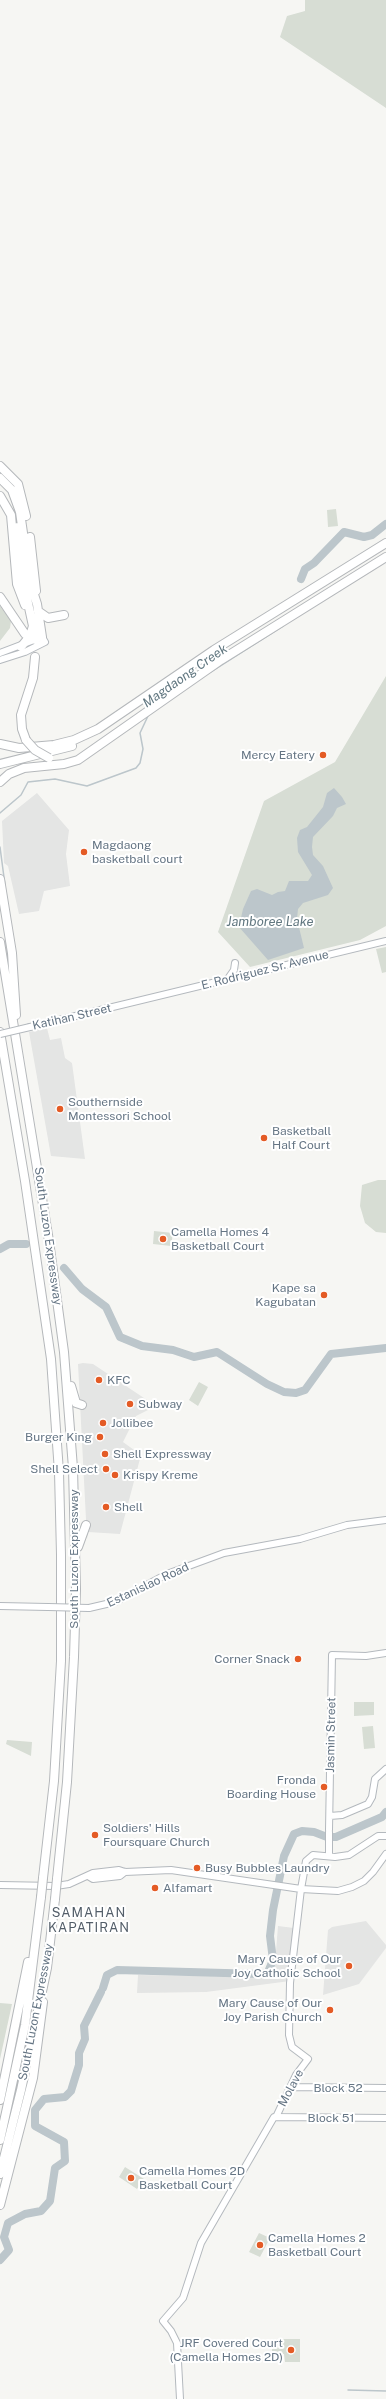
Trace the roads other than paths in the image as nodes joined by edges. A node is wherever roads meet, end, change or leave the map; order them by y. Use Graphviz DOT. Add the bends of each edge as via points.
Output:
graph roads {
  1 [pos="0,466"];
  2 [pos="0,478"];
  3 [pos="0,483"];
  4 [pos="0,496"];
  5 [pos="386,543"];
  6 [pos="386,557"];
  7 [pos="0,596"];
  8 [pos="37,607"];
  9 [pos="64,615"];
  10 [pos="36,622"];
  11 [pos="25,634"];
  12 [pos="40,641"];
  13 [pos="21,647"];
  14 [pos="0,653"];
  15 [pos="35,658"];
  16 [pos="0,660"];
  17 [pos="165,684"];
  18 [pos="0,744"];
  19 [pos="82,758"];
  20 [pos="0,764"];
  21 [pos="0,782"];
  22 [pos="0,879"];
  23 [pos="386,941"];
  24 [pos="0,942"];
  25 [pos="235,963"];
  26 [pos="227,980"];
  27 [pos="144,1000"];
  28 [pos="0,1033"];
  29 [pos="19,1053"];
  30 [pos="64,1352"];
  31 [pos="82,1406"];
  32 [pos="386,1520"];
  33 [pos="86,1525"];
  34 [pos="75,1557"];
  35 [pos="0,1606"];
  36 [pos="386,1653"];
  37 [pos="386,1769"];
  38 [pos="330,1816"];
  39 [pos="386,1836"];
  40 [pos="386,1854"];
  41 [pos="329,1856"];
  42 [pos="0,1885"];
  43 [pos="301,1889"];
  44 [pos="38,1924"];
  45 [pos="47,1968"];
  46 [pos="290,2087"];
  47 [pos="386,2088"];
  48 [pos="0,2100"];
  49 [pos="275,2118"];
  50 [pos="386,2118"];
  51 [pos="0,2140"];
  52 [pos="0,2174"];
  53 [pos="0,2205"];
  54 [pos="180,2399"];
  1 -- 8 [label="highway" via="15,480 23,498 36,581"];
  2 -- 8 [label="highway" via="12,490 18,505 30,582"];
  3 -- 10 [label="highway" via="14,506 22,574"];
  4 -- 10 [label="highway" via="8,508 12,523 17,584"];
  5 -- 17 [label="highway" via="258,622"];
  6 -- 19 [label="highway" via="221,660"];
  7 -- 11 [label="highway"];
  8 -- 9 [label="highway" via="48,618"];
  8 -- 10 [label="highway"];
  10 -- 12 [label="highway"];
  10 -- 13 [label="highway" via="30,636"];
  12 -- 13 [label="street"];
  12 -- 16 [label="street"];
  13 -- 14 [label="street"];
  15 -- 19 [label="highway, bridge" via="33,678 21,715 26,740 35,750 49,758"];
  17 -- 18 [label="highway" via="83,737 37,747 19,748"];
  17 -- 20 [label="highway" via="117,722 92,738 61,749"];
  19 -- 21 [label="highway" via="64,764 20,769"];
  22 -- 29 [label="highway" via="12,953"];
  23 -- 26 [label="street, E. Rodriguez Sr. Avenue"];
  24 -- 29 [label="highway, South Luzon Expressway"];
  25 -- 26 [label="street" via="234,970"];
  26 -- 27 [label="street, E. Rodriguez Sr. Avenue"];
  27 -- 28 [label="street, Katihan Street, bridge"];
  28 -- 44 [label="highway, South Luzon Expressway, bridge" via="51,1359 59,1472 61,1661 54,1781"];
  29 -- 30 [label="highway, South Luzon Expressway"];
  30 -- 31 [label="highway" via="76,1403"];
  30 -- 34 [label="highway, South Luzon Expressway" via="73,1468"];
  32 -- 35 [label="street, Estanislao Road, bridge" via="347,1525 300,1539 224,1553 167,1574 114,1602 89,1608"];
  33 -- 34 [label="highway"];
  34 -- 45 [label="highway, South Luzon Expressway, bridge" via="72,1699 63,1825"];
  36 -- 38 [label="street, Jasmin Street" via="366,1656 332,1655"];
  37 -- 38 [label="street" via="375,1779 368,1804 342,1815"];
  38 -- 41 [label="street, Jasmin Street"];
  39 -- 41 [label="street" via="378,1836 349,1855"];
  40 -- 43 [label="street" via="373,1872 352,1888 338,1891"];
  41 -- 43 [label="street" via="313,1855 308,1858"];
  42 -- 43 [label="street" via="56,1886 93,1873 171,1870"];
  43 -- 46 [label="street, Molave" via="290,1983 289,2034 292,2047 308,2059"];
  44 -- 48 [label="highway"];
  44 -- 51 [label="highway, South Luzon Expressway" via="25,2025"];
  45 -- 52 [label="highway, South Luzon Expressway"];
  45 -- 53 [label="highway" via="41,2031 33,2078"];
  46 -- 47 [label="street, Block 52"];
  46 -- 49 [label="street, Molave"];
  49 -- 50 [label="street, Block 51"];
  49 -- 54 [label="street, Molave" via="201,2243 183,2298 163,2321 177,2343"];
}
